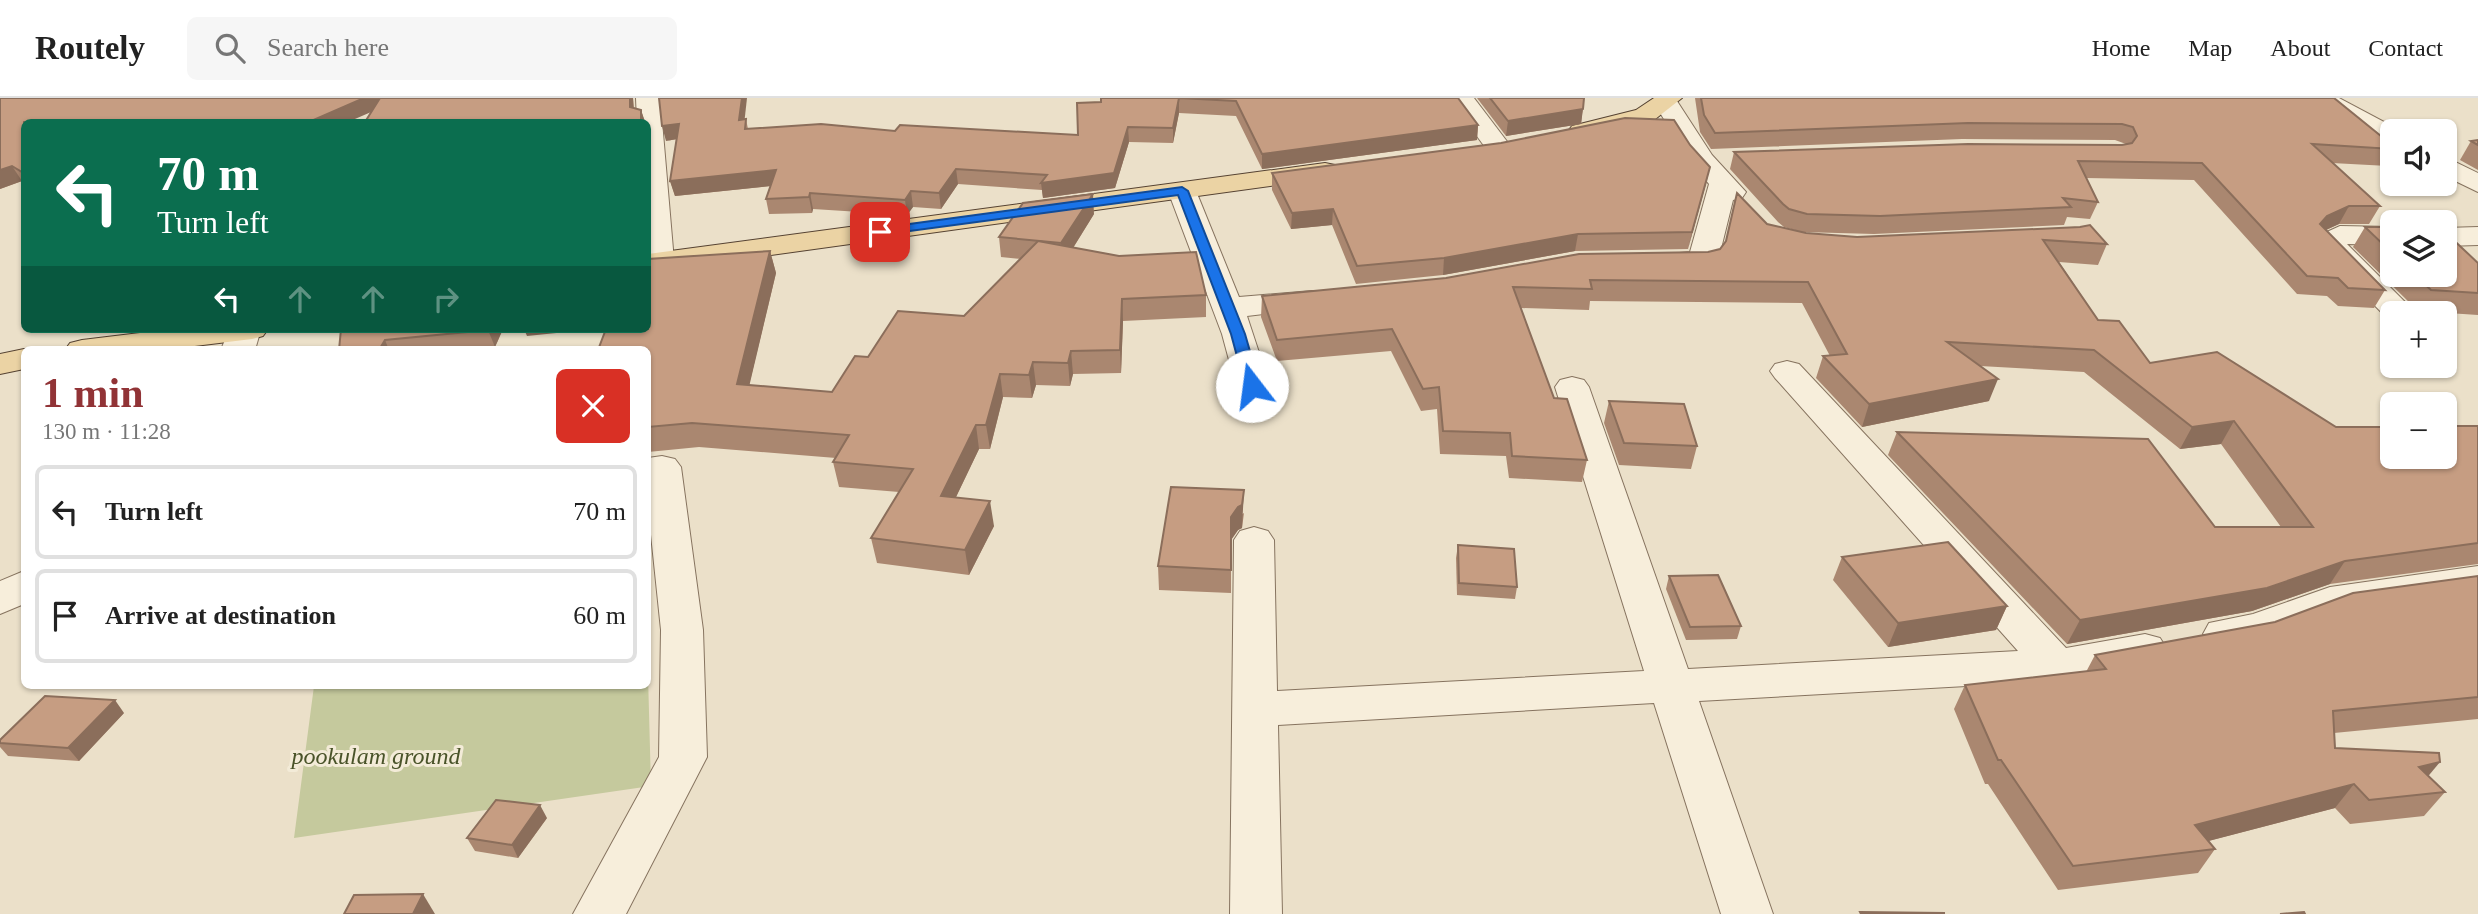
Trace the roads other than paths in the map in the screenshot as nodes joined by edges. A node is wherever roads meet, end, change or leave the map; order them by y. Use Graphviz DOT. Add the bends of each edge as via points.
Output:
graph roads {
  1 [pos="648,98"];
  2 [pos="1461,98"];
  3 [pos="2320,98"];
  4 [pos="1668,100"];
  5 [pos="649,119"];
  6 [pos="2380,130"];
  7 [pos="1525,143"];
  8 [pos="1472,151"];
  9 [pos="1741,159"];
  10 [pos="1702,160"];
  11 [pos="1348,168"];
  12 [pos="2457,173"];
  13 [pos="1723,183"];
  14 [pos="2478,184"];
  15 [pos="1182,191"];
  16 [pos="651,196"];
  17 [pos="1749,210"];
  18 [pos="2380,236"];
  19 [pos="2478,236"];
  20 [pos="2457,237"];
  21 [pos="653,262"];
  22 [pos="1626,262"];
  23 [pos="1335,297"];
  24 [pos="2388,301"];
  25 [pos="1227,308"];
  26 [pos="245,336"];
  27 [pos="129,346"];
  28 [pos="21,360"];
  29 [pos="0,364"];
  30 [pos="1787,371"];
  31 [pos="1252,386"];
  32 [pos="1572,387"];
  33 [pos="651,469"];
  34 [pos="1254,540"];
  35 [pos="2478,580"];
  36 [pos="21,587"];
  37 [pos="0,600"];
  38 [pos="2056,665"];
  39 [pos="1670,685"];
  40 [pos="1255,709"];
  41 [pos="599,914"];
  42 [pos="1256,914"];
  43 [pos="1747,914"];
  1 -- 5 [label="street"];
  2 -- 7 [label="street"];
  3 -- 6 [label="street"];
  4 -- 7 [label="main road" via="1646,115"];
  4 -- 10 [label="street"];
  7 -- 8 [label="main road"];
  9 -- 10 [label="street"];
  10 -- 13 [label="street"];
  11 -- 15 [label="main road"];
  12 -- 14 [label="street"];
  13 -- 17 [label="street"];
  13 -- 22 [label="street" via="1703,261"];
  15 -- 21 [label="main road"];
  15 -- 25 [label="street"];
  16 -- 21 [label="street"];
  18 -- 24 [label="street" via="2340,235 2328,242"];
  19 -- 20 [label="street"];
  23 -- 25 [label="street"];
  25 -- 31 [label="street"];
  26 -- 27 [label="main road"];
  28 -- 29 [label="main road"];
  30 -- 38 [label="street"];
  32 -- 39 [label="street"];
  33 -- 41 [label="street" via="663,467 682,630 682,757"];
  34 -- 40 [label="street"];
  35 -- 38 [label="street" via="2330,601 2259,628"];
  36 -- 37 [label="street"];
  38 -- 39 [label="street"];
  39 -- 40 [label="street"];
  39 -- 43 [label="street"];
  40 -- 42 [label="street"];
}
